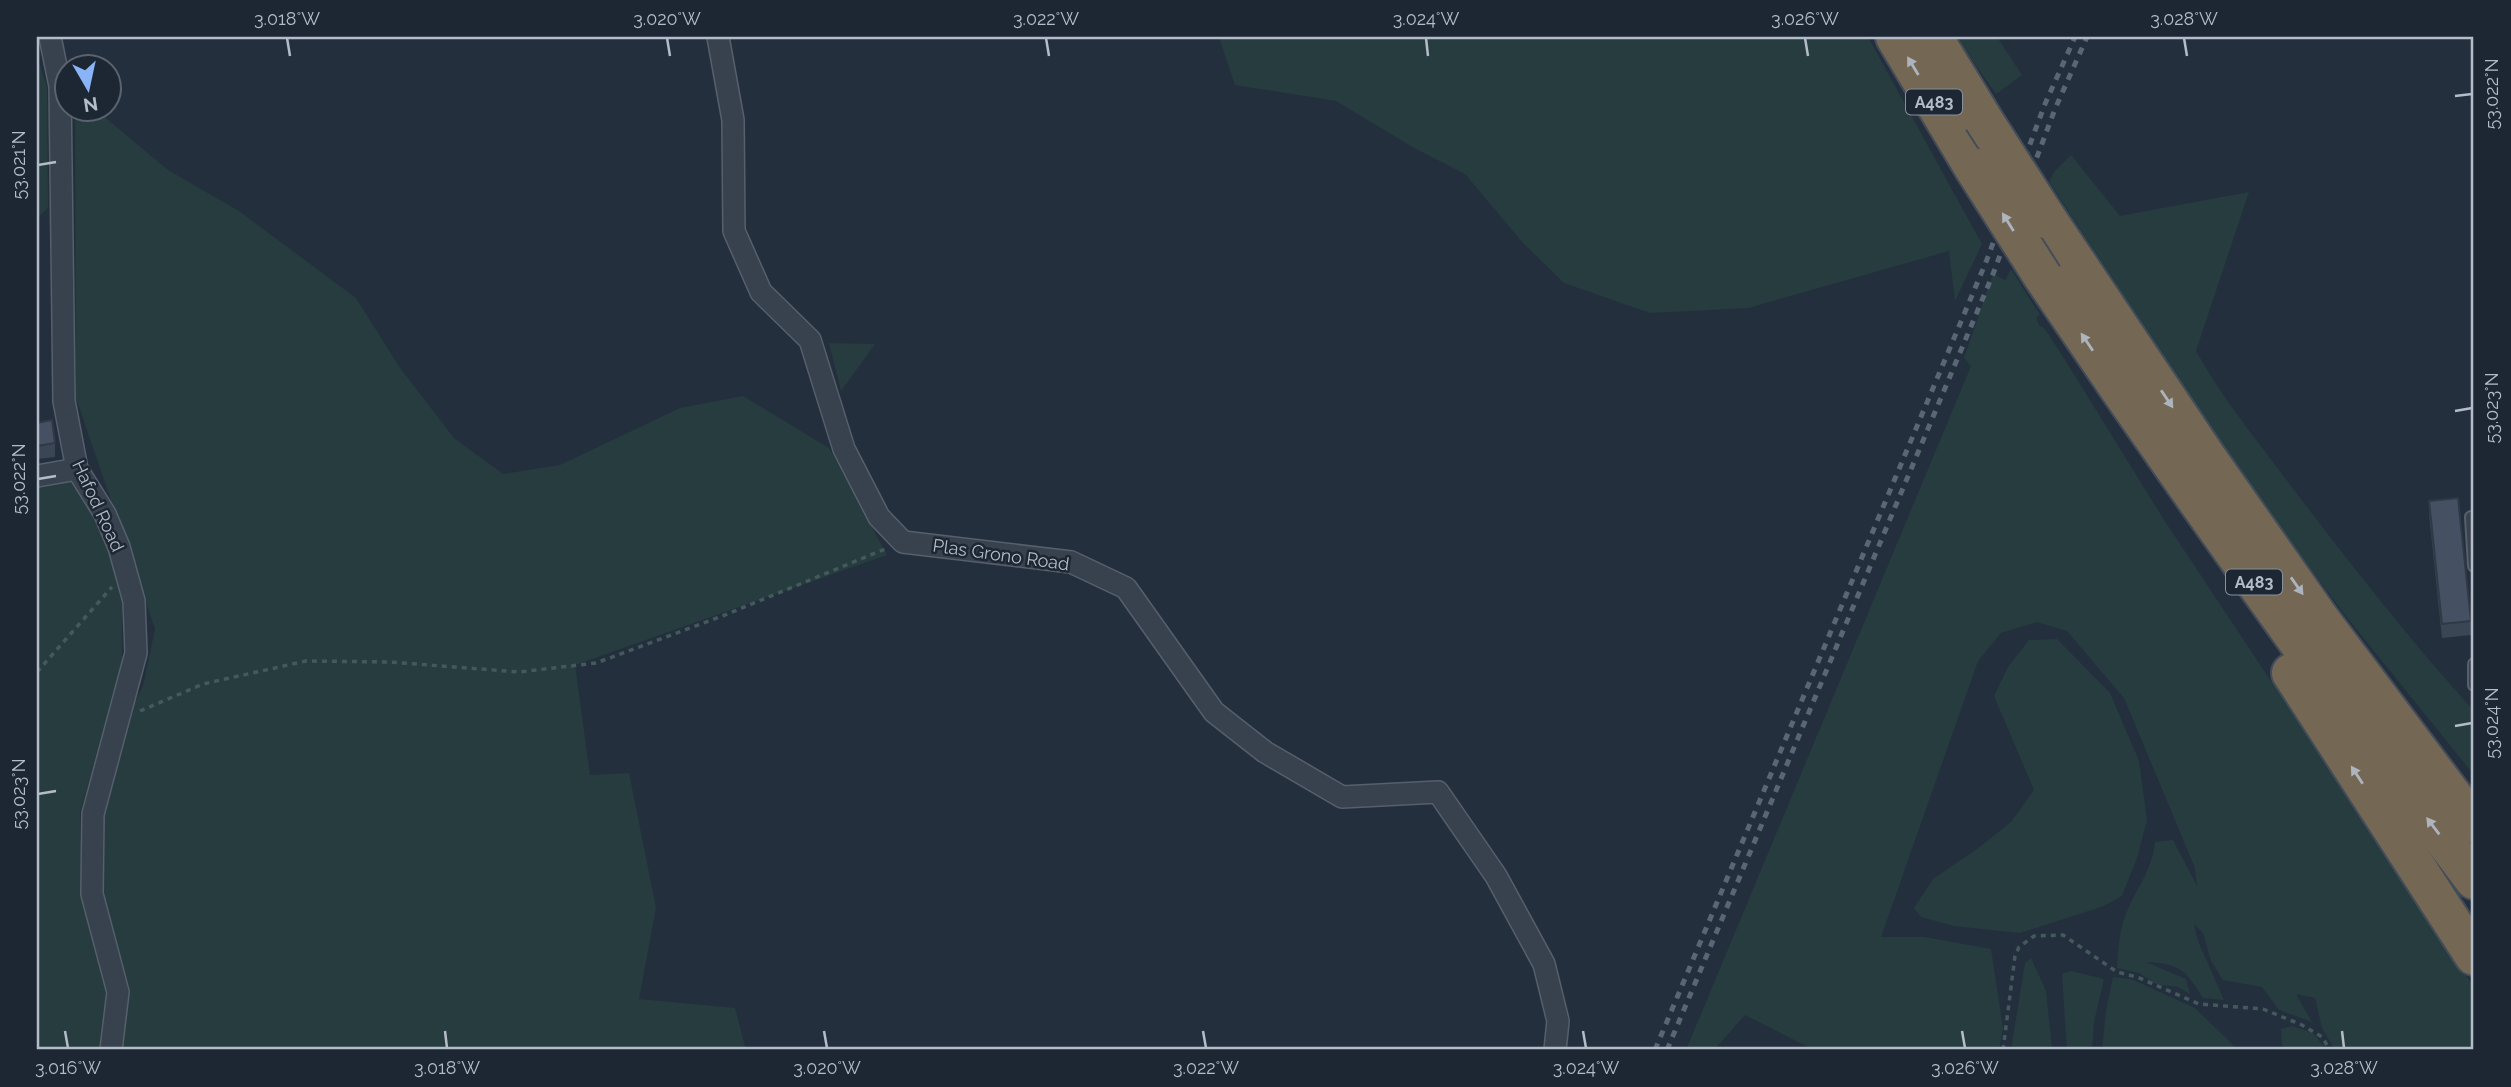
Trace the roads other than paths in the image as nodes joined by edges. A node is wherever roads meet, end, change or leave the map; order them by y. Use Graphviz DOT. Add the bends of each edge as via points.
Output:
graph roads {
  1 [pos="50,37"];
  2 [pos="718,37"];
  3 [pos="1895,37"];
  4 [pos="1933,37"];
  5 [pos="2116,386"];
  6 [pos="77,469"];
  7 [pos="37,476"];
  8 [pos="2471,517"];
  9 [pos="2474,566"];
  10 [pos="2320,619"];
  11 [pos="2474,664"];
  12 [pos="2474,685"];
  13 [pos="2474,796"];
  14 [pos="2474,824"];
  15 [pos="2474,880"];
  16 [pos="2474,956"];
  17 [pos="111,1050"];
  18 [pos="1555,1050"];
  1 -- 6 [label="street, Hafod Road" via="60,86 64,401"];
  2 -- 18 [label="street, Plas Grono Road" via="733,120 734,231 761,292 810,340 844,449 879,517 903,542 1071,562 1126,588 1214,712 1265,752 1342,797 1438,792 1496,876 1544,964 1558,1021"];
  5 -- 3 [label="highway, A483, one-way, bridge" via="1973,167"];
  4 -- 10 [label="highway, A483, one-way, bridge" via="2048,220"];
  15 -- 5 [label="highway, A483, one-way"];
  16 -- 5 [label="highway, one-way" via="2200,533"];
  6 -- 7 [label="street"];
  6 -- 17 [label="street, Hafod Road" via="105,514 134,601 136,653 93,814 93,894 118,992"];
  8 -- 9 [label="lane"];
  10 -- 13 [label="highway"];
  10 -- 14 [label="highway, A483"];
  11 -- 12 [label="lane"];
}
